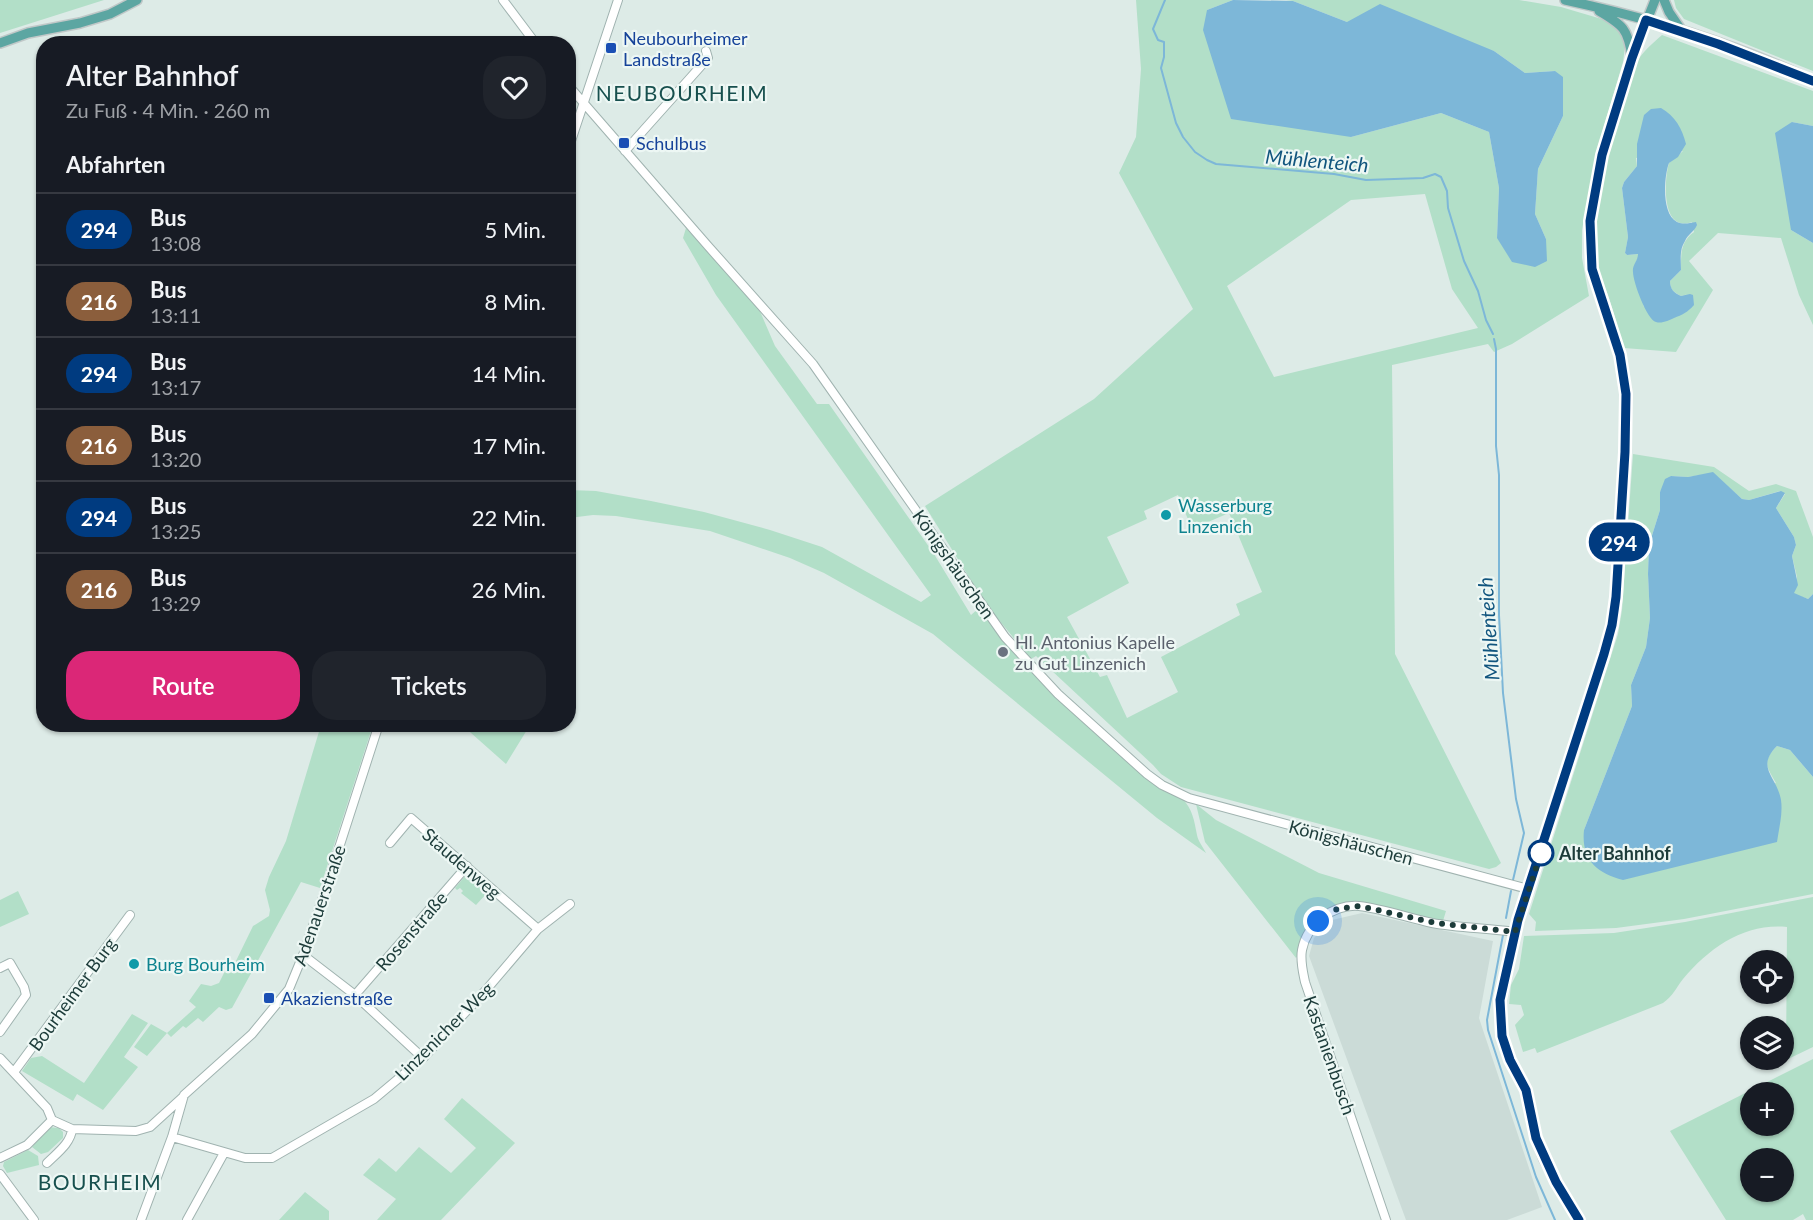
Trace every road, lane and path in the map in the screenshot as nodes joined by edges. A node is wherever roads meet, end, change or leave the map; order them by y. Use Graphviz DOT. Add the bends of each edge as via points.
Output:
graph roads {
  1 [pos="137,0"];
  2 [pos="503,0"];
  3 [pos="618,0"];
  4 [pos="1564,0"];
  5 [pos="1655,0"];
  6 [pos="1664,0"];
  7 [pos="1589,5"];
  8 [pos="1646,20"];
  9 [pos="1682,31"];
  10 [pos="530,36"];
  11 [pos="0,43"];
  12 [pos="706,51"];
  13 [pos="1632,58"];
  14 [pos="1813,81"];
  15 [pos="576,94"];
  16 [pos="584,104"];
  17 [pos="576,127"];
  18 [pos="625,151"];
  19 [pos="376,732"];
  20 [pos="390,843"];
  21 [pos="467,866"];
  22 [pos="1528,889"];
  23 [pos="570,904"];
  24 [pos="130,915"];
  25 [pos="538,929"];
  26 [pos="1515,932"];
  27 [pos="303,955"];
  28 [pos="0,968"];
  29 [pos="355,995"];
  30 [pos="0,1032"];
  31 [pos="0,1058"];
  32 [pos="423,1058"];
  33 [pos="14,1072"];
  34 [pos="184,1095"];
  35 [pos="51,1120"];
  36 [pos="72,1129"];
  37 [pos="172,1137"];
  38 [pos="224,1153"];
  39 [pos="0,1158"];
  40 [pos="47,1163"];
  41 [pos="2,1181"];
  42 [pos="34,1220"];
  43 [pos="141,1220"];
  44 [pos="187,1220"];
  45 [pos="1386,1220"];
  46 [pos="1579,1220"];
  1 -- 11 [label="main road" via="110,14"];
  2 -- 10 [label="street"];
  3 -- 16 [label="street"];
  4 -- 7 [label="main road"];
  5 -- 8 [label="main road"];
  6 -- 9 [label="main road"];
  7 -- 8 [label="main road"];
  7 -- 13 [label="main road" via="1626,31"];
  8 -- 9 [label="main road"];
  8 -- 13 [label="main road"];
  9 -- 14 [label="main road"];
  12 -- 18 [label="street" via="708,58"];
  13 -- 22 [label="main road" via="1602,155 1590,221 1592,269 1620,355 1626,394 1613,615"];
  15 -- 16 [label="street, Königshäuschen"];
  16 -- 17 [label="street"];
  16 -- 18 [label="street, Königshäuschen"];
  18 -- 22 [label="street, Königshäuschen" via="813,364 1005,637 1058,694 1147,774 1200,801"];
  19 -- 27 [label="street, Adenauerstraße"];
  20 -- 21 [label="street, Staudenweg" via="411,818"];
  21 -- 25 [label="street, Staudenweg"];
  21 -- 29 [label="street, Rosenstraße"];
  22 -- 26 [label="main road"];
  23 -- 25 [label="street, Linzenicher Weg"];
  24 -- 33 [label="street, Bourheimer Burg"];
  25 -- 32 [label="street, Linzenicher Weg"];
  26 -- 45 [label="street, Kastanienbusch" via="1444,925 1363,907 1346,907 1327,914 1311,929 1303,946 1305,982"];
  26 -- 46 [label="main road" via="1500,1000 1502,1036 1526,1090 1544,1159"];
  27 -- 29 [label="street"];
  27 -- 34 [label="street, Adenauerstraße" via="289,989 252,1034"];
  28 -- 30 [label="street" via="10,963 26,995"];
  29 -- 32 [label="street"];
  31 -- 33 [label="street"];
  32 -- 38 [label="street, Linzenicher Weg" via="374,1100 272,1158"];
  33 -- 35 [label="street" via="47,1108"];
  34 -- 36 [label="street, Adenauerstraße" via="150,1127 136,1131"];
  34 -- 37 [label="street"];
  35 -- 36 [label="street"];
  35 -- 39 [label="street" via="27,1145"];
  36 -- 40 [label="street" via="67,1143"];
  37 -- 38 [label="street"];
  37 -- 43 [label="street"];
  38 -- 44 [label="street"];
  41 -- 42 [label="street"];
}
